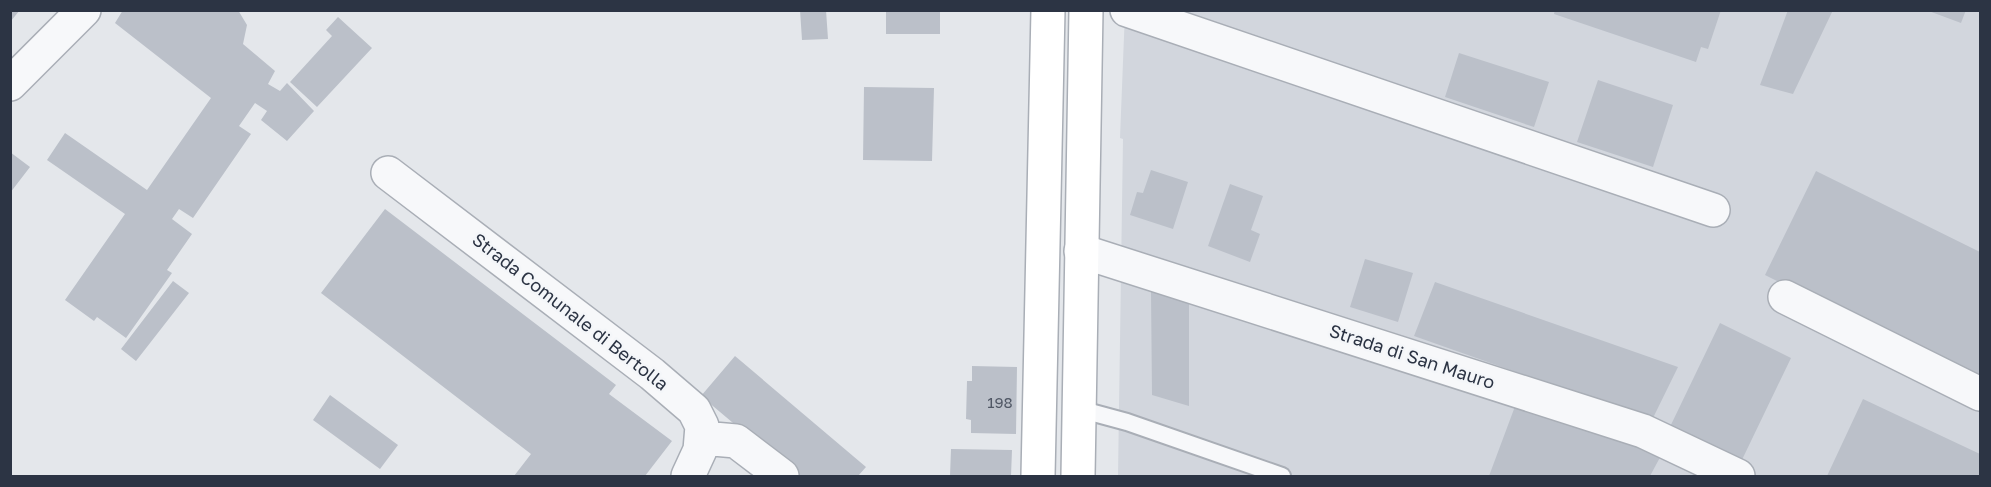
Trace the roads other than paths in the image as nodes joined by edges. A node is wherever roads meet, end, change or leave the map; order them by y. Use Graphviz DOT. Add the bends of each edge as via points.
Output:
graph roads {
  1 [pos="84,10"];
  2 [pos="1048,10"];
  3 [pos="1086,10"];
  4 [pos="1127,10"];
  5 [pos="10,84"];
  6 [pos="388,173"];
  7 [pos="1713,210"];
  8 [pos="1082,251"];
  9 [pos="1785,297"];
  10 [pos="1980,394"];
  11 [pos="1079,409"];
  12 [pos="702,438"];
  13 [pos="688,477"];
  14 [pos="782,477"];
  15 [pos="1038,477"];
  16 [pos="1078,477"];
  17 [pos="1282,477"];
  18 [pos="1738,477"];
  1 -- 5 [label="street"];
  2 -- 15 [label="main road"];
  3 -- 8 [label="main road"];
  4 -- 7 [label="street"];
  6 -- 12 [label="street, Strada Comunale di Bertolla" via="652,374 694,411 702,426"];
  8 -- 11 [label="main road"];
  8 -- 18 [label="street, Strada di San Mauro" via="1643,431"];
  9 -- 10 [label="street"];
  11 -- 16 [label="main road"];
  11 -- 17 [label="lane"];
  12 -- 13 [label="street"];
  12 -- 14 [label="street" via="736,441"];
}
